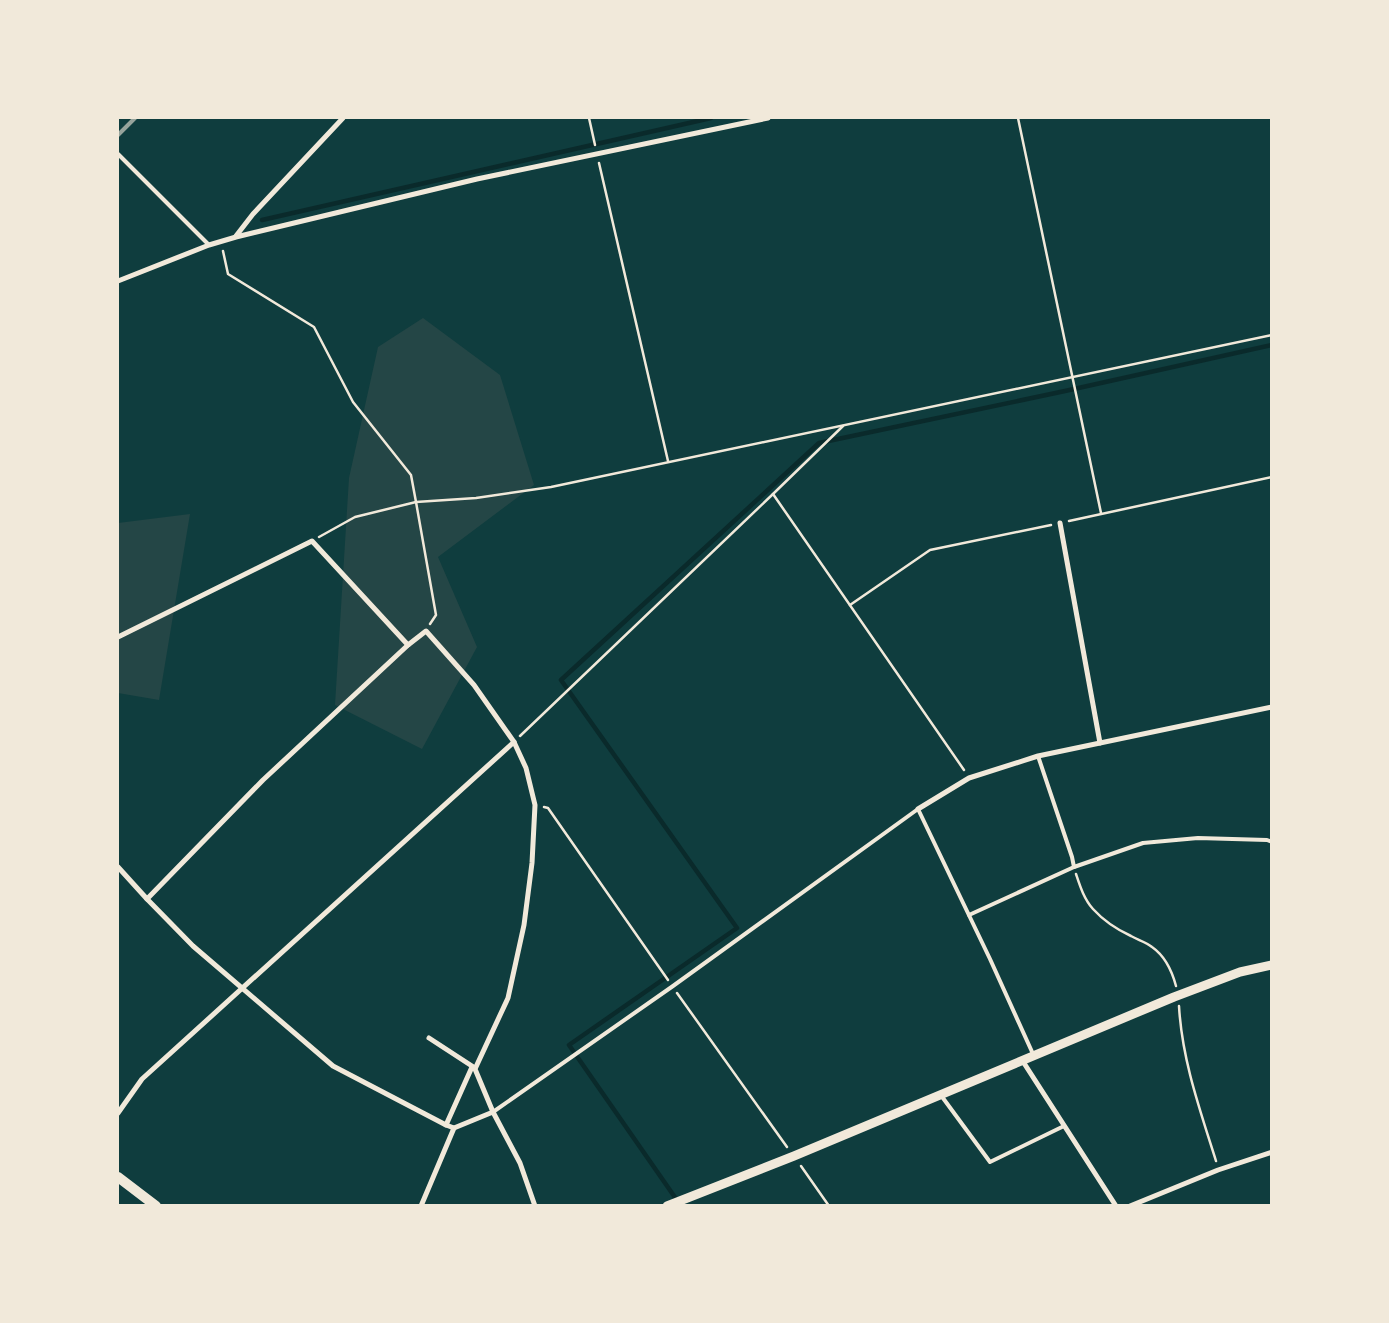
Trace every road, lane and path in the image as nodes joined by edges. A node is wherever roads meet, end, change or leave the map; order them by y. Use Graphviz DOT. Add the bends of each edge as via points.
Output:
graph roads {
  1 [pos="344,118"];
  2 [pos="589,118"];
  3 [pos="768,118"];
  4 [pos="1018,118"];
  5 [pos="596,153"];
  6 [pos="118,154"];
  7 [pos="236,237"];
  8 [pos="220,242"];
  9 [pos="209,245"];
  10 [pos="118,281"];
  11 [pos="1272,335"];
  12 [pos="1072,378"];
  13 [pos="844,425"];
  14 [pos="668,462"];
  15 [pos="773,494"];
  16 [pos="416,502"];
  17 [pos="1101,513"];
  18 [pos="1060,523"];
  19 [pos="312,540"];
  20 [pos="426,632"];
  21 [pos="118,637"];
  22 [pos="408,645"];
  23 [pos="1272,707"];
  24 [pos="514,742"];
  25 [pos="1100,743"];
  26 [pos="1038,756"];
  27 [pos="969,778"];
  28 [pos="535,805"];
  29 [pos="918,809"];
  30 [pos="1272,842"];
  31 [pos="118,867"];
  32 [pos="1074,868"];
  33 [pos="147,899"];
  34 [pos="969,915"];
  35 [pos="1272,965"];
  36 [pos="673,986"];
  37 [pos="242,988"];
  38 [pos="429,1038"];
  39 [pos="1034,1056"];
  40 [pos="1022,1060"];
  41 [pos="474,1068"];
  42 [pos="940,1094"];
  43 [pos="493,1112"];
  44 [pos="118,1113"];
  45 [pos="446,1125"];
  46 [pos="1064,1126"];
  47 [pos="454,1128"];
  48 [pos="1272,1152"];
  49 [pos="794,1156"];
  50 [pos="118,1177"];
  51 [pos="156,1206"];
  52 [pos="421,1206"];
  53 [pos="535,1206"];
  54 [pos="667,1206"];
  55 [pos="829,1206"];
  56 [pos="1116,1206"];
  57 [pos="1130,1206"];
  1 -- 7 [label="street" via="253,214"];
  2 -- 5 [label="path"];
  3 -- 5 [label="street"];
  4 -- 12 [label="path"];
  5 -- 7 [label="street"];
  5 -- 14 [label="path"];
  6 -- 9 [label="lane"];
  7 -- 8 [label="street"];
  8 -- 9 [label="street"];
  8 -- 16 [label="path" via="228,274 314,327 353,402 410,475"];
  9 -- 10 [label="street"];
  11 -- 12 [label="path"];
  12 -- 13 [label="path"];
  12 -- 17 [label="path"];
  13 -- 14 [label="path"];
  13 -- 15 [label="path"];
  14 -- 16 [label="path" via="551,487 476,498"];
  15 -- 24 [label="path"];
  15 -- 27 [label="path"];
  16 -- 19 [label="path" via="355,517"];
  16 -- 20 [label="path" via="436,614"];
  18 -- 25 [label="street"];
  19 -- 21 [label="street"];
  19 -- 22 [label="street"];
  20 -- 22 [label="street"];
  20 -- 24 [label="street" via="474,685"];
  22 -- 33 [label="street" via="263,780"];
  23 -- 25 [label="street"];
  24 -- 28 [label="street" via="526,768"];
  24 -- 37 [label="street"];
  25 -- 26 [label="street"];
  26 -- 27 [label="street"];
  26 -- 32 [label="lane"];
  27 -- 29 [label="street"];
  28 -- 36 [label="path" via="548,808"];
  28 -- 41 [label="street" via="524,925 508,998"];
  29 -- 34 [label="lane"];
  29 -- 36 [label="lane"];
  30 -- 32 [label="lane" via="1198,838 1142,843"];
  31 -- 33 [label="street"];
  32 -- 34 [label="lane"];
  33 -- 37 [label="street" via="193,946"];
  34 -- 39 [label="lane"];
  35 -- 39 [label="street" via="1240,972 1178,995"];
  36 -- 43 [label="lane"];
  36 -- 49 [label="path"];
  37 -- 44 [label="street" via="142,1079"];
  37 -- 45 [label="street" via="333,1066"];
  38 -- 41 [label="street"];
  39 -- 40 [label="street"];
  40 -- 42 [label="street"];
  40 -- 46 [label="street"];
  41 -- 43 [label="street"];
  41 -- 45 [label="street"];
  42 -- 46 [label="lane" via="990,1162"];
  42 -- 49 [label="street"];
  43 -- 47 [label="street"];
  43 -- 53 [label="street" via="520,1163"];
  45 -- 47 [label="street"];
  46 -- 56 [label="street"];
  47 -- 52 [label="street"];
  48 -- 57 [label="street"];
  49 -- 54 [label="street"];
  49 -- 55 [label="path"];
  50 -- 51 [label="main road"];
}
